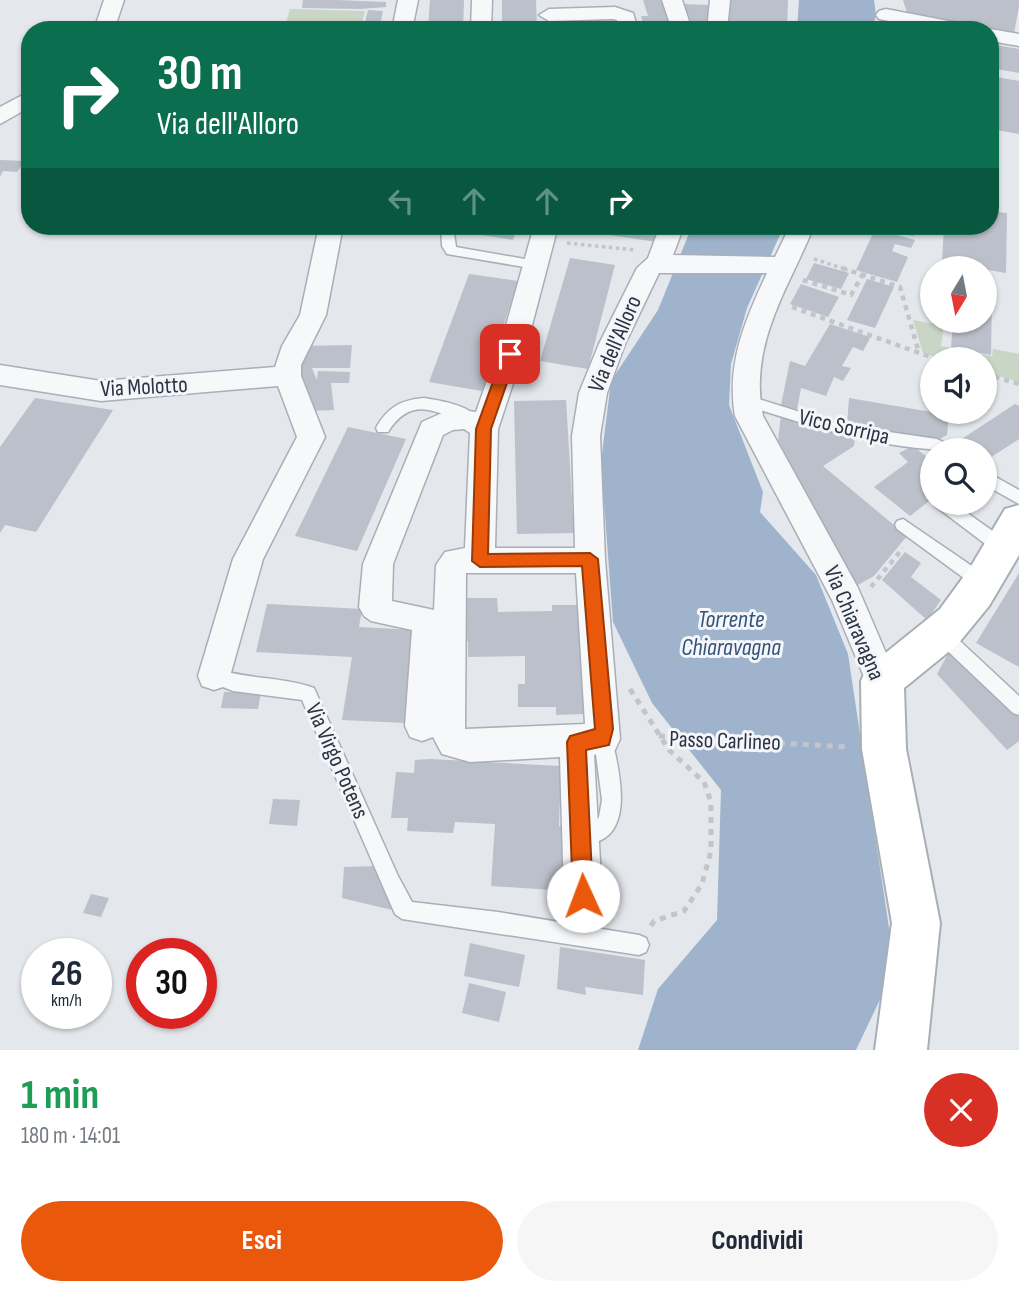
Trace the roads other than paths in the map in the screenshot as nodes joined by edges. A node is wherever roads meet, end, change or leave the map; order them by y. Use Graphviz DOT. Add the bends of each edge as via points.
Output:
graph roads {
  1 [pos="114,0"];
  2 [pos="408,0"];
  3 [pos="482,0"];
  4 [pos="672,0"];
  5 [pos="720,0"];
  6 [pos="549,15"];
  7 [pos="886,15"];
  8 [pos="107,21"];
  9 [pos="404,21"];
  10 [pos="481,21"];
  11 [pos="627,21"];
  12 [pos="679,21"];
  13 [pos="718,21"];
  14 [pos="917,21"];
  15 [pos="999,37"];
  16 [pos="1019,40"];
  17 [pos="21,102"];
  18 [pos="0,117"];
  19 [pos="329,235"];
  20 [pos="447,235"];
  21 [pos="670,235"];
  22 [pos="798,235"];
  23 [pos="541,244"];
  24 [pos="664,262"];
  25 [pos="782,264"];
  26 [pos="0,375"];
  27 [pos="288,376"];
  28 [pos="743,400"];
  29 [pos="480,425"];
  30 [pos="383,428"];
  31 [pos="920,442"];
  32 [pos="997,484"];
  33 [pos="1019,498"];
  34 [pos="969,515"];
  35 [pos="909,529"];
  36 [pos="1011,534"];
  37 [pos="590,559"];
  38 [pos="480,561"];
  39 [pos="982,582"];
  40 [pos="941,634"];
  41 [pos="214,676"];
  42 [pos="882,681"];
  43 [pos="1019,707"];
  44 [pos="422,726"];
  45 [pos="589,741"];
  46 [pos="599,832"];
  47 [pos="583,896"];
  48 [pos="639,945"];
  49 [pos="912,1046"];
  1 -- 8 [label="street"];
  2 -- 9 [label="street"];
  3 -- 10 [label="street"];
  4 -- 12 [label="street"];
  5 -- 13 [label="street"];
  6 -- 11 [label="street" via="615,13"];
  7 -- 14 [label="street"];
  15 -- 16 [label="street"];
  17 -- 18 [label="street"];
  19 -- 27 [label="street" via="313,315 295,346"];
  20 -- 23 [label="lane" via="452,251"];
  21 -- 24 [label="street, Via dell'Alloro"];
  22 -- 25 [label="street, Via Chiaravagna"];
  23 -- 29 [label="street" via="518,329"];
  24 -- 25 [label="street"];
  24 -- 37 [label="street, Via dell'Alloro" via="649,268 612,344 589,409"];
  25 -- 28 [label="street, Via Chiaravagna" via="750,342"];
  26 -- 27 [label="street, Via Molotto" via="101,391"];
  27 -- 41 [label="street, Via Virgo Potens" via="311,437 248,559"];
  28 -- 31 [label="lane, Vico Sorripa" via="841,430"];
  28 -- 42 [label="street, Via Chiaravagna" via="854,614"];
  29 -- 30 [label="lane" via="454,409 411,404 392,413"];
  29 -- 38 [label="street"];
  29 -- 44 [label="street" via="453,419 432,429 377,564 375,607 387,616 421,617 428,622"];
  32 -- 33 [label="lane"];
  34 -- 36 [label="lane"];
  35 -- 39 [label="lane"];
  36 -- 39 [label="street"];
  37 -- 38 [label="street"];
  37 -- 45 [label="street, Via dell'Alloro"];
  38 -- 45 [label="street" via="451,565 448,732 454,743"];
  39 -- 40 [label="street"];
  40 -- 42 [label="street"];
  40 -- 43 [label="lane"];
  41 -- 48 [label="lane, Via Virgo Potens" via="308,694 402,907 409,912"];
  42 -- 49 [label="street, Via Chiaravagna" via="884,749 916,923"];
  45 -- 46 [label="lane" via="611,796"];
  45 -- 47 [label="street, Via dell'Alloro"];
}
